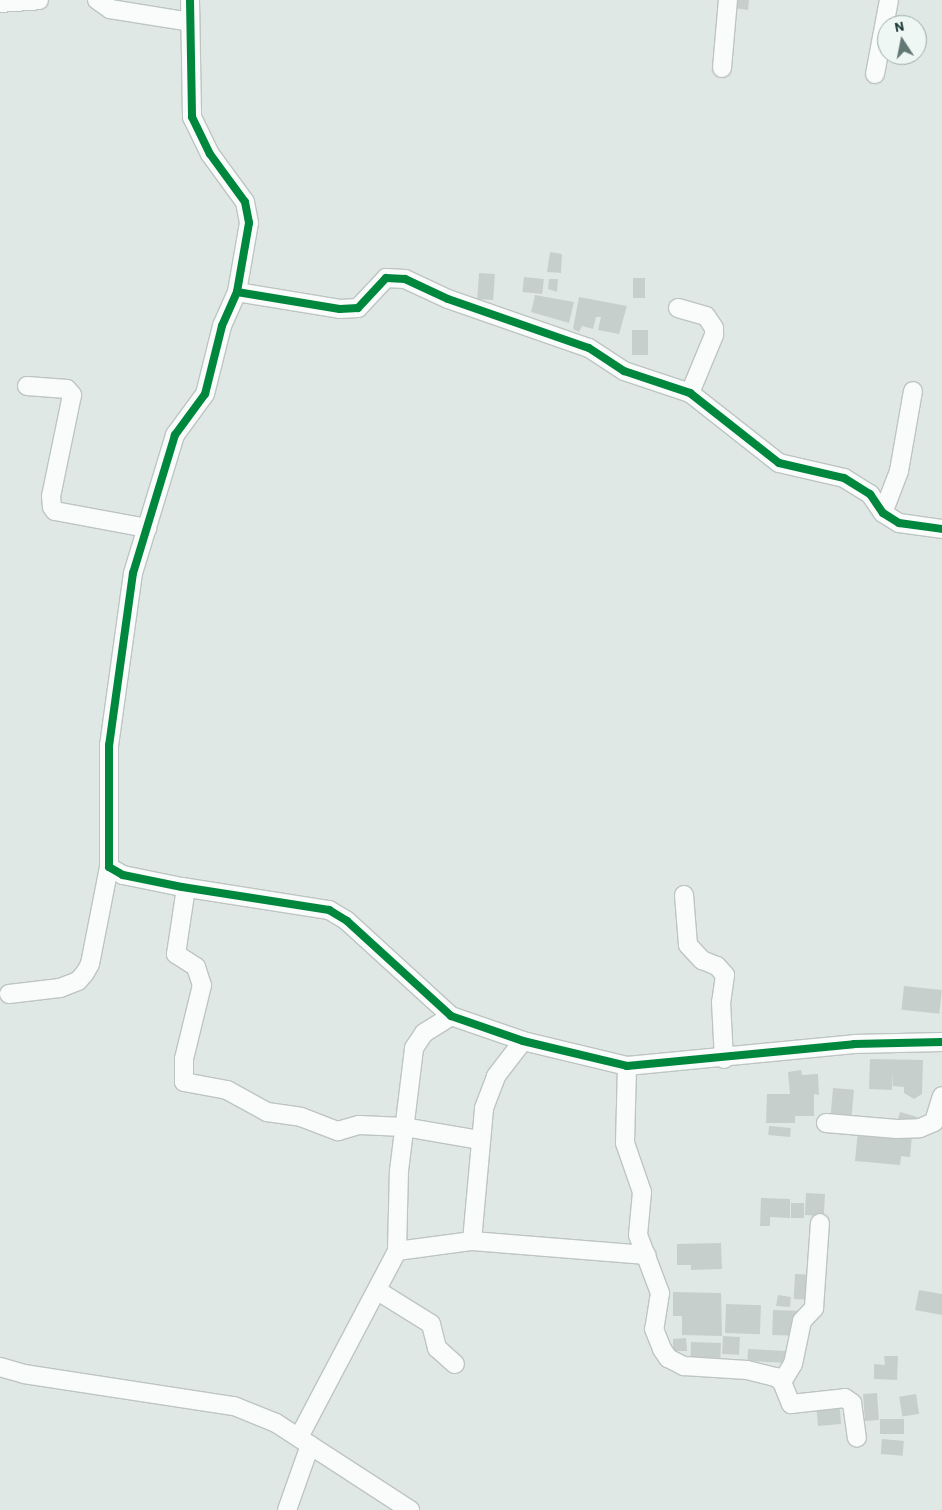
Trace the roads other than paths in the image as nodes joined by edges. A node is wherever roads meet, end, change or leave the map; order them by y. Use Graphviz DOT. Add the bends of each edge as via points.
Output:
graph roads {
  1 [pos="39,0"];
  2 [pos="96,0"];
  3 [pos="190,0"];
  4 [pos="728,0"];
  5 [pos="889,0"];
  6 [pos="0,3"];
  7 [pos="190,22"];
  8 [pos="722,68"];
  9 [pos="875,74"];
  10 [pos="238,292"];
  11 [pos="678,308"];
  12 [pos="27,386"];
  13 [pos="913,391"];
  14 [pos="690,392"];
  15 [pos="883,513"];
  16 [pos="147,528"];
  17 [pos="942,529"];
  18 [pos="109,867"];
  19 [pos="186,888"];
  20 [pos="684,895"];
  21 [pos="9,994"];
  22 [pos="451,1016"];
  23 [pos="523,1041"];
  24 [pos="942,1042"];
  25 [pos="724,1059"];
  26 [pos="627,1066"];
  27 [pos="942,1096"];
  28 [pos="826,1123"];
  29 [pos="404,1127"];
  30 [pos="478,1140"];
  31 [pos="820,1223"];
  32 [pos="472,1241"];
  33 [pos="397,1251"];
  34 [pos="646,1256"];
  35 [pos="378,1291"];
  36 [pos="455,1364"];
  37 [pos="0,1366"];
  38 [pos="782,1382"];
  39 [pos="857,1438"];
  40 [pos="304,1441"];
  41 [pos="287,1510"];
  42 [pos="410,1510"];
  1 -- 6 [label="street"];
  2 -- 7 [label="street" via="110,9"];
  3 -- 7 [label="street"];
  4 -- 8 [label="street"];
  5 -- 9 [label="street"];
  7 -- 10 [label="street" via="192,117 210,154 245,202 249,216"];
  10 -- 14 [label="street" via="340,309 358,308 386,278 404,280 448,299 589,348 624,371"];
  10 -- 16 [label="street" via="222,326 203,398 175,435"];
  11 -- 14 [label="street" via="706,316 714,328"];
  12 -- 16 [label="street" via="67,389 72,395 51,496 52,507 56,511"];
  13 -- 15 [label="street" via="899,471"];
  14 -- 15 [label="street" via="767,456 793,468 844,478 870,494"];
  15 -- 17 [label="street" via="899,524"];
  16 -- 18 [label="street" via="128,597 109,745"];
  18 -- 19 [label="street" via="123,875"];
  18 -- 21 [label="street" via="90,964 85,973 78,981 60,988"];
  19 -- 22 [label="street" via="329,910 347,921"];
  19 -- 29 [label="street" via="176,954 196,968 202,985 184,1059 184,1082 227,1090 266,1112 301,1117 338,1131 359,1125"];
  20 -- 25 [label="street" via="688,945 702,960 724,972 721,1002"];
  22 -- 23 [label="street"];
  22 -- 29 [label="street" via="417,1041"];
  23 -- 26 [label="street"];
  23 -- 30 [label="street" via="496,1076 484,1108"];
  24 -- 25 [label="street" via="854,1044"];
  25 -- 26 [label="street"];
  26 -- 34 [label="street" via="624,1133 642,1192 638,1235"];
  27 -- 28 [label="street" via="934,1122 920,1128"];
  29 -- 30 [label="street"];
  29 -- 33 [label="street"];
  30 -- 32 [label="street"];
  31 -- 38 [label="street" via="814,1308 802,1321 793,1364"];
  32 -- 33 [label="street"];
  32 -- 34 [label="street"];
  33 -- 35 [label="street"];
  34 -- 38 [label="street" via="660,1293 654,1323 656,1338 668,1358 684,1366 764,1373"];
  35 -- 36 [label="street" via="431,1324 437,1348"];
  35 -- 40 [label="street"];
  37 -- 40 [label="street" via="24,1374 234,1406 276,1423"];
  38 -- 39 [label="street" via="791,1404 849,1399"];
  40 -- 41 [label="street"];
  40 -- 42 [label="street"];
}
